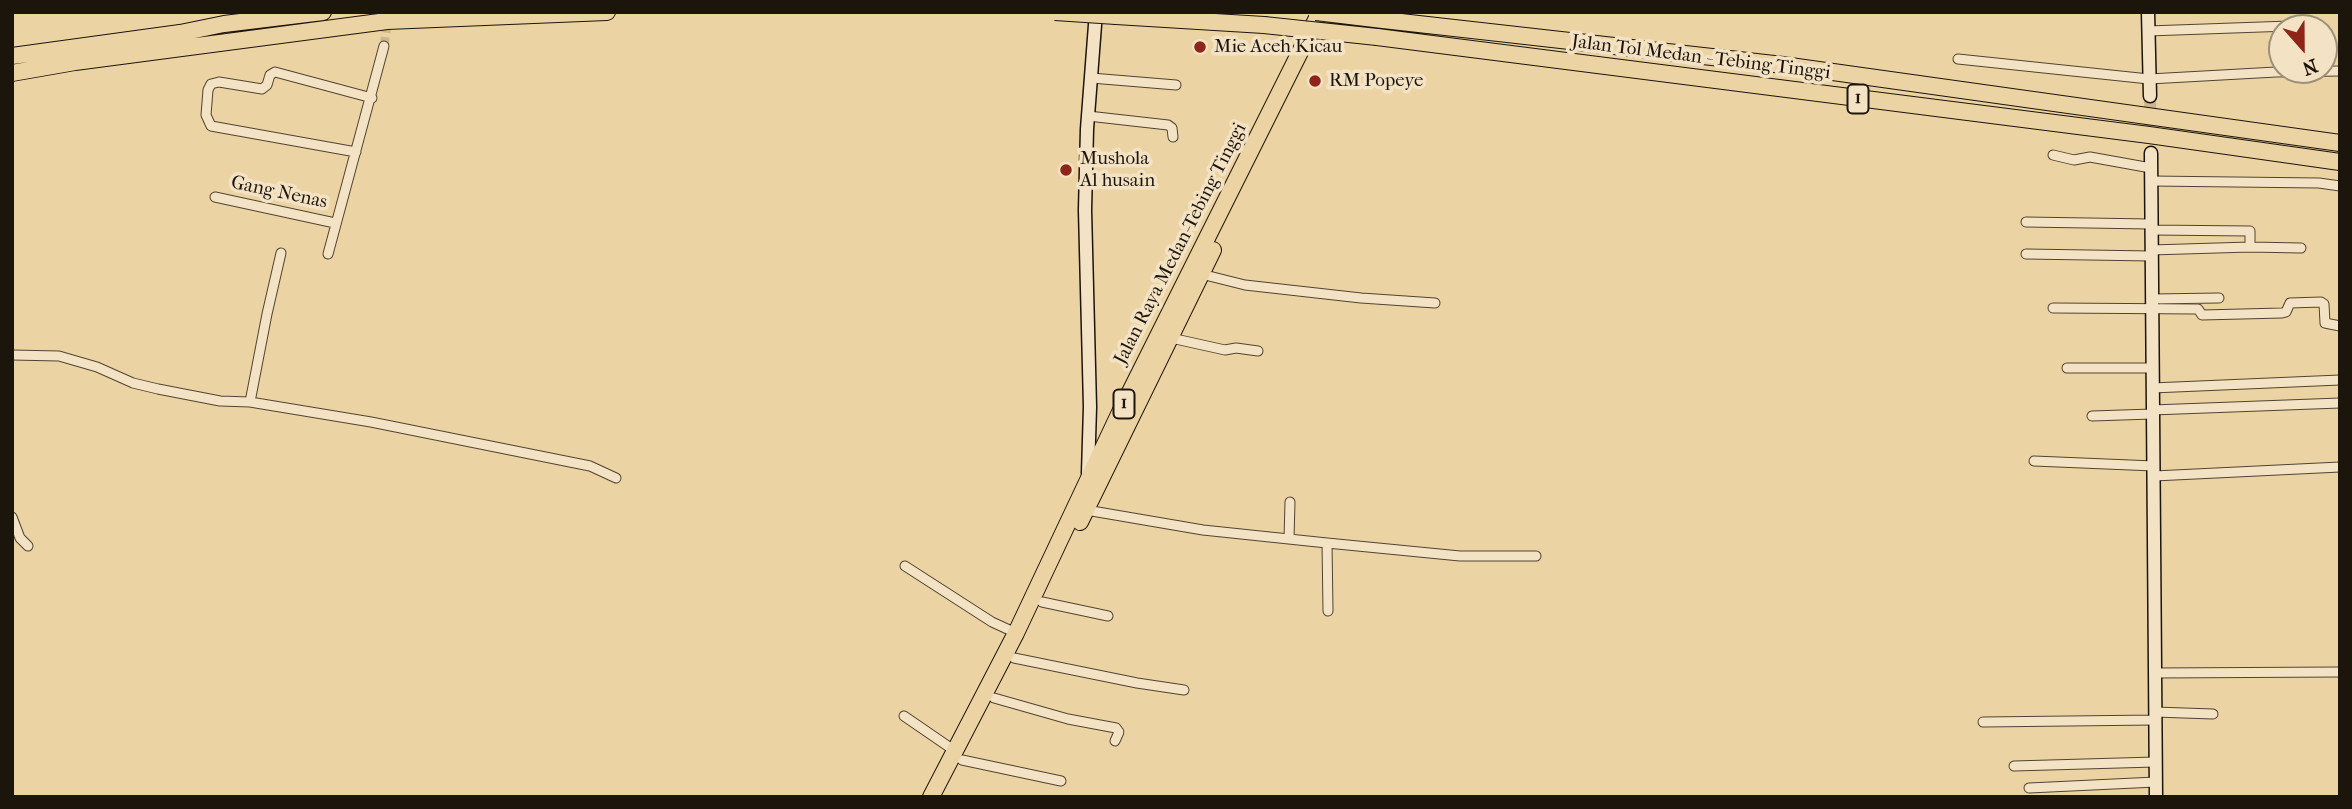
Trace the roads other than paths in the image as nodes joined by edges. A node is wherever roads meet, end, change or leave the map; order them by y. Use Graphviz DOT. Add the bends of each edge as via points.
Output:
graph roads {
  1 [pos="323,12"];
  2 [pos="607,12"];
  3 [pos="1055,12"];
  4 [pos="1096,12"];
  5 [pos="1318,12"];
  6 [pos="1331,12"];
  7 [pos="2148,12"];
  8 [pos="2268,27"];
  9 [pos="2148,31"];
  10 [pos="384,46"];
  11 [pos="12,55"];
  12 [pos="1958,59"];
  13 [pos="2340,71"];
  14 [pos="12,72"];
  15 [pos="1091,78"];
  16 [pos="2149,79"];
  17 [pos="1176,85"];
  18 [pos="2150,96"];
  19 [pos="372,98"];
  20 [pos="1088,116"];
  21 [pos="1173,137"];
  22 [pos="2340,144"];
  23 [pos="356,152"];
  24 [pos="2151,153"];
  25 [pos="2053,155"];
  26 [pos="2340,162"];
  27 [pos="2151,175"];
  28 [pos="2340,186"];
  29 [pos="215,197"];
  30 [pos="2026,222"];
  31 [pos="335,223"];
  32 [pos="2151,227"];
  33 [pos="2250,247"];
  34 [pos="2301,248"];
  35 [pos="281,253"];
  36 [pos="2151,253"];
  37 [pos="328,254"];
  38 [pos="2026,254"];
  39 [pos="1202,274"];
  40 [pos="2219,298"];
  41 [pos="1435,303"];
  42 [pos="2153,305"];
  43 [pos="2053,308"];
  44 [pos="2340,326"];
  45 [pos="1171,338"];
  46 [pos="1258,351"];
  47 [pos="12,355"];
  48 [pos="2067,368"];
  49 [pos="2153,368"];
  50 [pos="2340,380"];
  51 [pos="2152,388"];
  52 [pos="250,402"];
  53 [pos="2340,403"];
  54 [pos="2152,412"];
  55 [pos="2092,416"];
  56 [pos="1097,442"];
  57 [pos="2034,461"];
  58 [pos="2340,467"];
  59 [pos="2154,471"];
  60 [pos="616,478"];
  61 [pos="1094,480"];
  62 [pos="1290,502"];
  63 [pos="1086,510"];
  64 [pos="12,517"];
  65 [pos="1289,539"];
  66 [pos="1326,544"];
  67 [pos="28,546"];
  68 [pos="1536,556"];
  69 [pos="905,566"];
  70 [pos="1042,602"];
  71 [pos="1328,611"];
  72 [pos="1108,616"];
  73 [pos="1016,633"];
  74 [pos="1014,658"];
  75 [pos="2340,672"];
  76 [pos="2155,673"];
  77 [pos="1184,690"];
  78 [pos="994,698"];
  79 [pos="2213,714"];
  80 [pos="904,716"];
  81 [pos="2155,716"];
  82 [pos="1983,722"];
  83 [pos="1115,741"];
  84 [pos="958,755"];
  85 [pos="2155,762"];
  86 [pos="2014,766"];
  87 [pos="1061,780"];
  88 [pos="2155,782"];
  89 [pos="2029,788"];
  90 [pos="931,797"];
  91 [pos="943,797"];
  92 [pos="2156,797"];
  1 -- 11 [label="highway"];
  2 -- 14 [label="highway" via="387,20"];
  3 -- 26 [label="highway, Jalan Tol Medan - Tebing Tinggi / 1, bridge" via="1377,37"];
  4 -- 15 [label="street"];
  5 -- 22 [label="highway, Jalan Tol Medan - Tebing Tinggi / 1, bridge" via="1783,65"];
  5 -- 56 [label="highway, Jalan Raya Medan-Tebing Tinggi / 1"];
  6 -- 39 [label="highway, Jalan Raya Medan-Tebing Tinggi / 1"];
  7 -- 9 [label="street"];
  8 -- 9 [label="street"];
  9 -- 16 [label="street"];
  10 -- 19 [label="street"];
  12 -- 16 [label="street"];
  13 -- 16 [label="street"];
  15 -- 17 [label="street"];
  15 -- 20 [label="street"];
  16 -- 18 [label="street"];
  19 -- 23 [label="street"];
  19 -- 23 [label="street" via="275,72 262,89 215,83 208,90 209,125"];
  20 -- 21 [label="street" via="1168,125"];
  20 -- 56 [label="street" via="1085,210"];
  23 -- 31 [label="street"];
  24 -- 27 [label="street"];
  25 -- 27 [label="street" via="2102,159"];
  27 -- 28 [label="street"];
  27 -- 32 [label="street"];
  29 -- 31 [label="street, Gang Nenas"];
  30 -- 32 [label="street"];
  31 -- 37 [label="street"];
  32 -- 33 [label="street" via="2250,231"];
  32 -- 36 [label="street"];
  33 -- 34 [label="street"];
  33 -- 36 [label="street"];
  35 -- 52 [label="street"];
  36 -- 38 [label="street"];
  36 -- 42 [label="street"];
  39 -- 41 [label="street" via="1255,286"];
  39 -- 45 [label="highway, Jalan Raya Medan-Tebing Tinggi / 1"];
  40 -- 42 [label="street"];
  42 -- 43 [label="street"];
  42 -- 44 [label="street" via="2198,309 2202,315 2282,313 2290,303 2321,302 2325,323"];
  42 -- 49 [label="street"];
  45 -- 46 [label="street" via="1225,350"];
  45 -- 61 [label="highway, Jalan Raya Medan-Tebing Tinggi / 1"];
  47 -- 52 [label="street" via="59,356 133,383 220,401"];
  48 -- 49 [label="street"];
  49 -- 51 [label="street"];
  50 -- 51 [label="street"];
  51 -- 54 [label="street"];
  52 -- 60 [label="street" via="521,451 590,466"];
  53 -- 54 [label="street"];
  54 -- 55 [label="street"];
  54 -- 59 [label="street"];
  56 -- 61 [label="highway, Jalan Raya Medan-Tebing Tinggi / 1"];
  57 -- 59 [label="street"];
  58 -- 59 [label="street"];
  59 -- 76 [label="street"];
  61 -- 63 [label="highway, Jalan Raya Medan-Tebing Tinggi / 1"];
  61 -- 73 [label="highway, Jalan Raya Medan-Tebing Tinggi / 1" via="1074,511"];
  62 -- 65 [label="street"];
  63 -- 65 [label="street"];
  63 -- 70 [label="highway, Jalan Raya Medan-Tebing Tinggi / 1"];
  64 -- 67 [label="street"];
  65 -- 66 [label="street"];
  66 -- 68 [label="street" via="1460,556"];
  66 -- 71 [label="street"];
  69 -- 73 [label="street"];
  70 -- 72 [label="street"];
  70 -- 74 [label="highway, Jalan Raya Medan-Tebing Tinggi / 1"];
  73 -- 84 [label="highway, Jalan Raya Medan-Tebing Tinggi / 1"];
  74 -- 77 [label="street"];
  74 -- 78 [label="highway, Jalan Raya Medan-Tebing Tinggi / 1"];
  75 -- 76 [label="street"];
  76 -- 81 [label="street"];
  78 -- 83 [label="street" via="1116,728"];
  78 -- 84 [label="highway, Jalan Raya Medan-Tebing Tinggi / 1"];
  79 -- 81 [label="street"];
  80 -- 84 [label="street"];
  81 -- 82 [label="street"];
  81 -- 85 [label="street"];
  84 -- 87 [label="street"];
  84 -- 90 [label="highway, Jalan Raya Medan-Tebing Tinggi / 1"];
  84 -- 91 [label="highway, Jalan Raya Medan-Tebing Tinggi / 1"];
  85 -- 86 [label="street"];
  85 -- 88 [label="street"];
  88 -- 89 [label="street"];
  88 -- 92 [label="street"];
}
